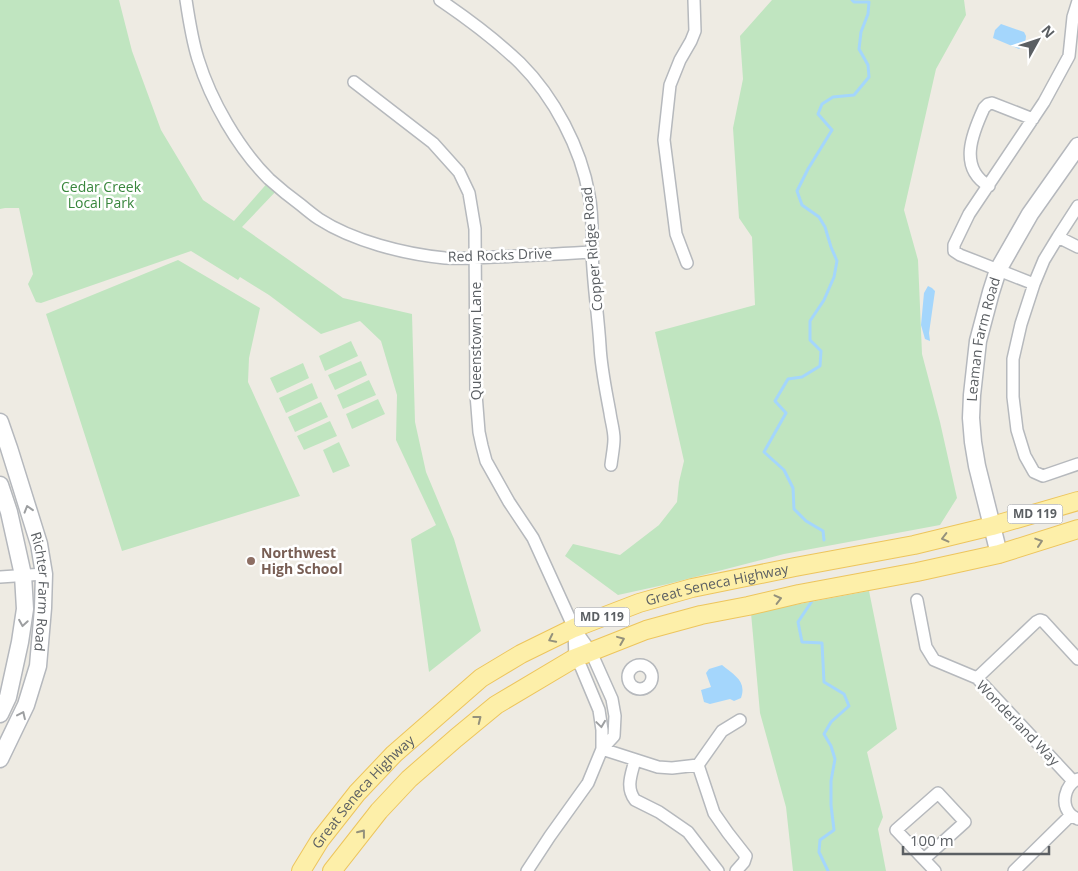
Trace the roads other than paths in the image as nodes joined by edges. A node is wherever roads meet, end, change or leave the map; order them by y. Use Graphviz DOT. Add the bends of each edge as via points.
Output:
graph roads {
  1 [pos="186,0"];
  2 [pos="440,0"];
  3 [pos="694,0"];
  4 [pos="1078,1"];
  5 [pos="1074,58"];
  6 [pos="354,82"];
  7 [pos="1033,119"];
  8 [pos="1078,146"];
  9 [pos="989,186"];
  10 [pos="1078,206"];
  11 [pos="1058,237"];
  12 [pos="1078,247"];
  13 [pos="592,252"];
  14 [pos="476,258"];
  15 [pos="686,263"];
  16 [pos="998,270"];
  17 [pos="1034,284"];
  18 [pos="0,422"];
  19 [pos="1078,464"];
  20 [pos="611,465"];
  21 [pos="0,485"];
  22 [pos="1078,502"];
  23 [pos="992,526"];
  24 [pos="1078,529"];
  25 [pos="999,554"];
  26 [pos="23,574"];
  27 [pos="44,574"];
  28 [pos="0,577"];
  29 [pos="917,600"];
  30 [pos="574,628"];
  31 [pos="583,655"];
  32 [pos="1078,659"];
  33 [pos="977,678"];
  34 [pos="628,682"];
  35 [pos="607,687"];
  36 [pos="591,692"];
  37 [pos="0,714"];
  38 [pos="740,720"];
  39 [pos="602,749"];
  40 [pos="0,759"];
  41 [pos="636,760"];
  42 [pos="698,765"];
  43 [pos="1076,780"];
  44 [pos="1074,817"];
  45 [pos="924,859"];
  46 [pos="301,871"];
  47 [pos="332,871"];
  48 [pos="527,871"];
  49 [pos="718,871"];
  50 [pos="736,871"];
  51 [pos="935,871"];
  52 [pos="1014,871"];
  1 -- 14 [label="street, Red Rocks Drive" via="198,60 211,92 226,124 270,180 319,220 378,245 446,258"];
  2 -- 13 [label="street, Copper Ridge Road" via="520,63 562,120 574,144 588,187 593,224"];
  3 -- 15 [label="street" via="695,31 670,85 664,140 676,234"];
  4 -- 5 [label="street" via="1073,17"];
  5 -- 7 [label="street"];
  6 -- 14 [label="street, Queenstown Lane" via="433,143 459,172 469,193"];
  7 -- 9 [label="street"];
  7 -- 9 [label="street" via="992,103 984,108 970,147 970,158 977,177"];
  8 -- 16 [label="main road, Leaman Farm Road" via="1030,214"];
  9 -- 16 [label="street" via="969,214 954,251"];
  10 -- 11 [label="street"];
  11 -- 12 [label="street"];
  11 -- 17 [label="street"];
  13 -- 14 [label="street, Red Rocks Drive"];
  13 -- 20 [label="street, Copper Ridge Road" via="600,352 614,437"];
  14 -- 30 [label="street, Queenstown Lane" via="476,404 482,446 486,461 532,538"];
  16 -- 17 [label="street"];
  16 -- 23 [label="main road, Leaman Farm Road" via="978,341 971,418 977,466"];
  17 -- 19 [label="street" via="1013,360 1017,430 1034,472 1043,476"];
  27 -- 18 [label="main road, Richter Farm Road, one-way" via="39,544"];
  21 -- 26 [label="main road, Richter Farm Road"];
  22 -- 23 [label="main road, Great Seneca Highway / MD 119"];
  23 -- 25 [label="main road, Leaman Farm Road"];
  23 -- 30 [label="main road, Great Seneca Highway / MD 119, one-way" via="914,545 692,588 639,603"];
  25 -- 24 [label="main road, Great Seneca Highway / MD 119, one-way"];
  31 -- 25 [label="main road, Great Seneca Highway / MD 119, one-way" via="646,630 701,615"];
  26 -- 27 [label="street"];
  26 -- 28 [label="street"];
  26 -- 37 [label="main road, Richter Farm Road, one-way" via="25,608 20,642 8,697"];
  40 -- 27 [label="main road, Richter Farm Road, one-way" via="26,705 38,666"];
  29 -- 33 [label="street, Wonderland Way" via="926,647 934,660"];
  30 -- 31 [label="street"];
  30 -- 46 [label="main road, Great Seneca Highway / MD 119, one-way" via="481,678 400,748 357,793 320,840"];
  31 -- 35 [label="street"];
  31 -- 36 [label="street" via="581,667"];
  47 -- 31 [label="main road, Great Seneca Highway / MD 119, one-way" via="409,778 496,706"];
  32 -- 33 [label="street" via="1044,620 1040,620"];
  33 -- 43 [label="street, Wonderland Way"];
  34 -- 35 [label="street"];
  35 -- 36 [label="street"];
  35 -- 39 [label="street" via="615,716 614,736"];
  36 -- 39 [label="street, one-way" via="599,710"];
  38 -- 42 [label="street" via="722,731"];
  39 -- 41 [label="street"];
  39 -- 48 [label="street" via="588,783"];
  41 -- 42 [label="street" via="658,767"];
  41 -- 49 [label="street" via="629,786 632,796 688,832"];
  42 -- 50 [label="street" via="714,813 746,856"];
  43 -- 44 [label="street" via="1065,797 1066,808"];
  44 -- 52 [label="street"];
  45 -- 45 [label="street" via="965,822 938,793 896,830"];
  45 -- 51 [label="street"];
}
